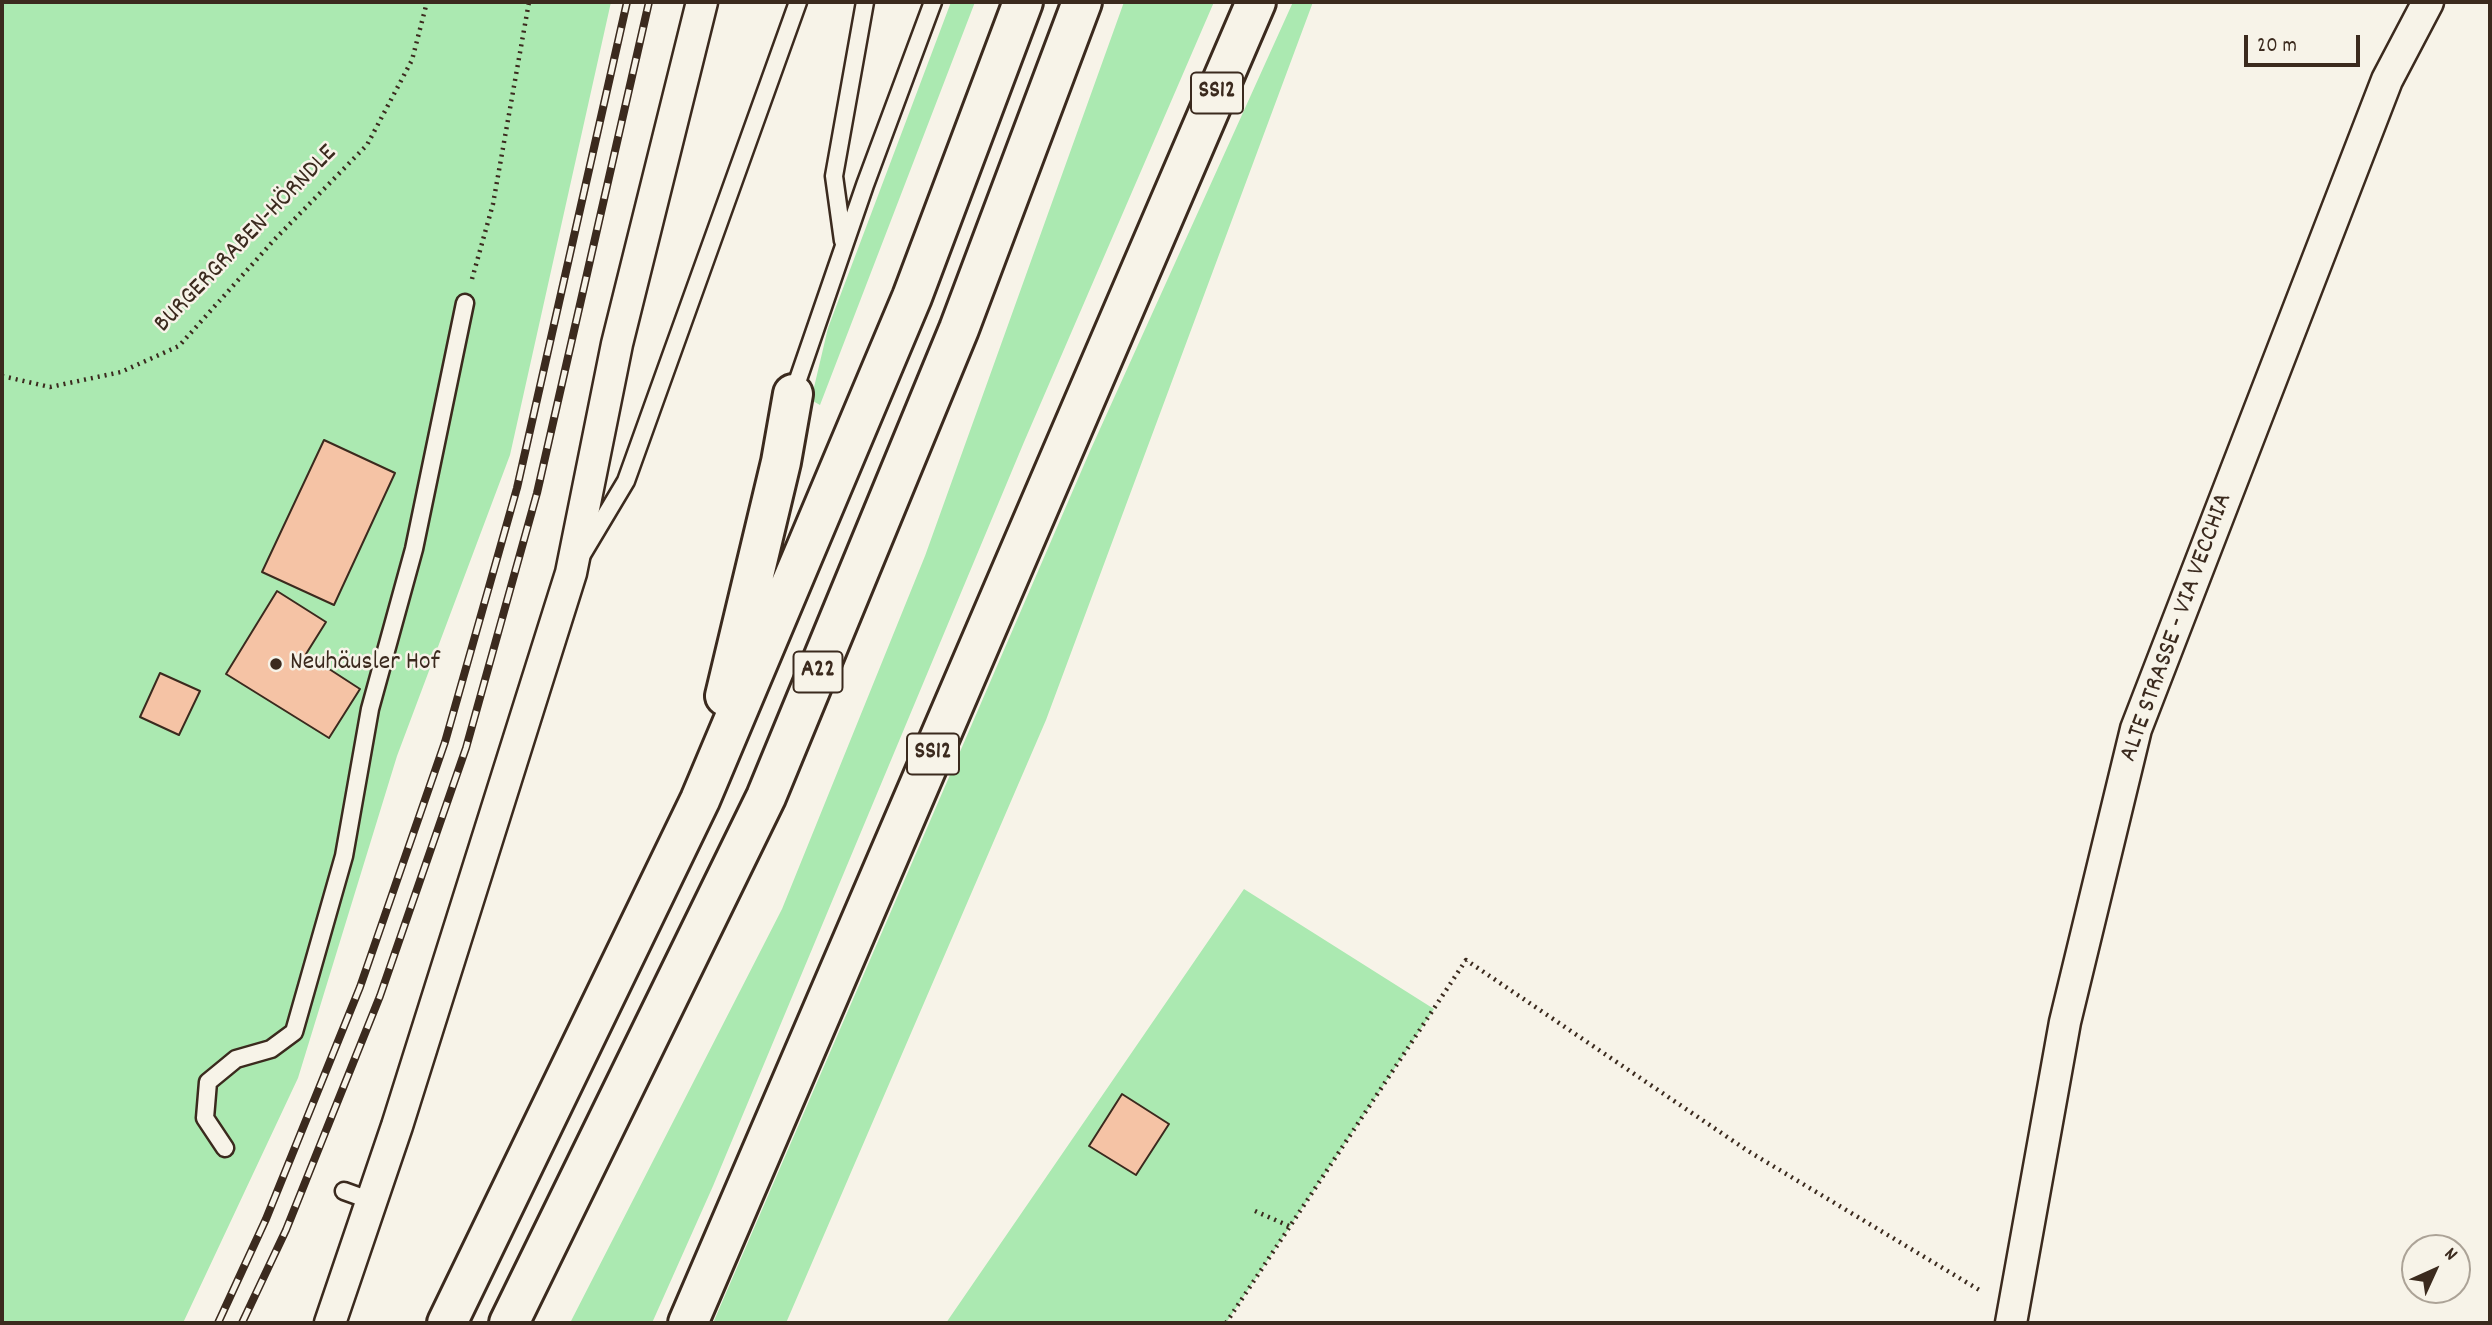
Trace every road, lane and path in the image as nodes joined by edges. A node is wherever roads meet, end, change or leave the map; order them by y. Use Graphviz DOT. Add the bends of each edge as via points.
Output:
graph roads {
  1 [pos="427,2"];
  2 [pos="527,2"];
  3 [pos="702,2"];
  4 [pos="798,2"];
  5 [pos="865,2"];
  6 [pos="933,2"];
  7 [pos="1023,2"];
  8 [pos="1082,2"];
  9 [pos="1256,2"];
  10 [pos="2428,2"];
  11 [pos="844,247"];
  12 [pos="466,303"];
  13 [pos="2,376"];
  14 [pos="793,394"];
  15 [pos="571,573"];
  16 [pos="700,800"];
  17 [pos="225,1148"];
  18 [pos="1255,1211"];
  19 [pos="1289,1226"];
  20 [pos="2011,1316"];
  21 [pos="330,1323"];
  22 [pos="447,1323"];
  23 [pos="509,1323"];
  24 [pos="688,1323"];
  25 [pos="1226,1323"];
  1 -- 13 [label="path, BURGERGRABEN-HÖRNDLE" via="412,60 367,145 178,346 121,372 50,387"];
  2 -- 12 [label="path" via="493,204"];
  3 -- 15 [label="street" via="617,344"];
  4 -- 15 [label="lane" via="626,481"];
  5 -- 11 [label="lane" via="834,176"];
  6 -- 11 [label="lane"];
  7 -- 16 [label="main road, A22" via="912,297"];
  8 -- 23 [label="main road, A22" via="960,329 766,797"];
  9 -- 24 [label="main road, SS12"];
  10 -- 20 [label="street, ALTE STRASSE - VIA VECCHIA" via="2387,80 2136,729 2065,1023"];
  11 -- 14 [label="lane"];
  12 -- 17 [label="lane" via="414,549 370,709 344,856 294,1032 271,1049 236,1059 208,1082 205,1118"];
  14 -- 16 [label="main road"];
  15 -- 21 [label="street" via="401,1113 357,1195"];
  16 -- 22 [label="main road, A22"];
  18 -- 19 [label="path"];
  19 -- 20 [label="path" via="1466,960 1748,1151"];
  19 -- 25 [label="path"];
}
